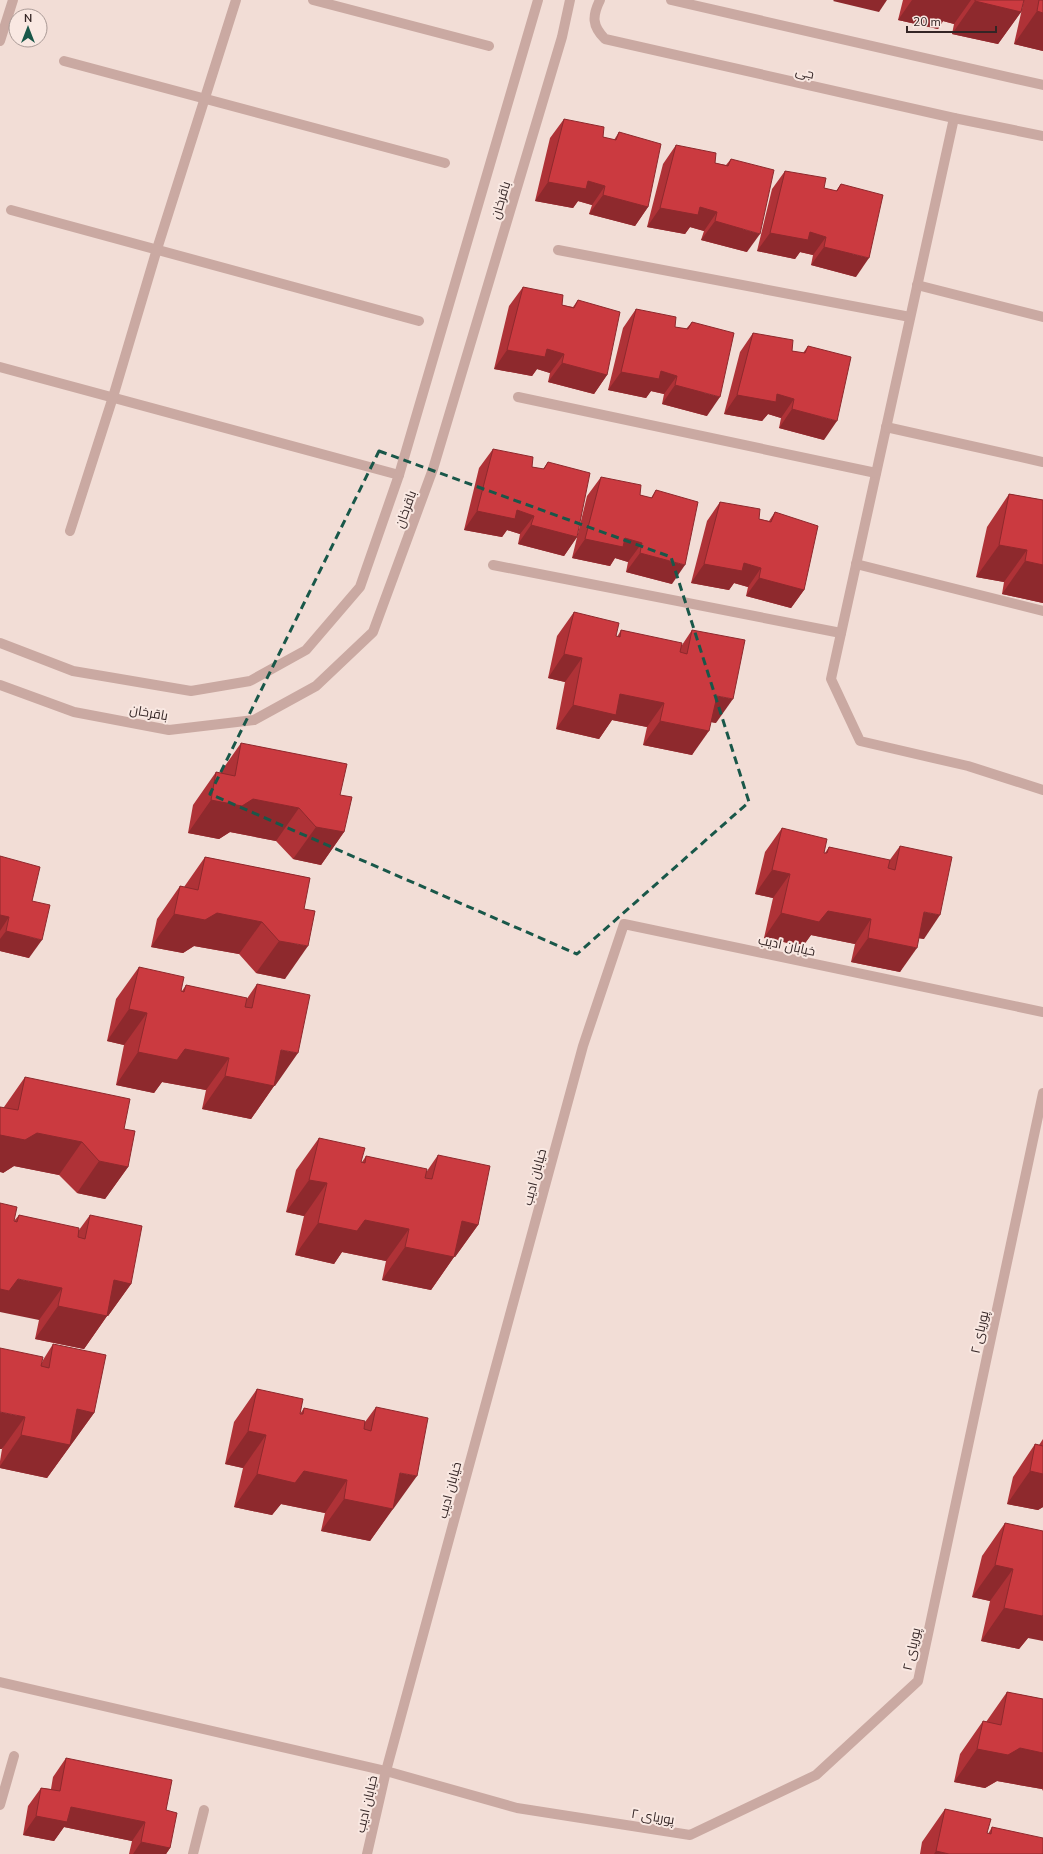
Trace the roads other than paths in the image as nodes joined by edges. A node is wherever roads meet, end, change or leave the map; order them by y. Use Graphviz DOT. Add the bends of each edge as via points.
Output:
graph roads {
  1 [pos="13,0"];
  2 [pos="236,0"];
  3 [pos="313,0"];
  4 [pos="538,0"];
  5 [pos="570,0"];
  6 [pos="600,0"];
  7 [pos="671,0"];
  8 [pos="0,41"];
  9 [pos="489,46"];
  10 [pos="64,61"];
  11 [pos="1043,85"];
  12 [pos="206,99"];
  13 [pos="954,118"];
  14 [pos="1043,136"];
  15 [pos="445,163"];
  16 [pos="11,210"];
  17 [pos="157,250"];
  18 [pos="558,250"];
  19 [pos="917,285"];
  20 [pos="910,317"];
  21 [pos="1043,317"];
  22 [pos="419,322"];
  23 [pos="0,367"];
  24 [pos="114,397"];
  25 [pos="518,397"];
  26 [pos="886,427"];
  27 [pos="1043,462"];
  28 [pos="876,473"];
  29 [pos="399,475"];
  30 [pos="70,531"];
  31 [pos="856,564"];
  32 [pos="493,565"];
  33 [pos="1043,611"];
  34 [pos="841,633"];
  35 [pos="0,643"];
  36 [pos="0,685"];
  37 [pos="1043,790"];
  38 [pos="1043,1012"];
  39 [pos="1043,1093"];
  40 [pos="0,1682"];
  41 [pos="14,1756"];
  42 [pos="386,1771"];
  43 [pos="0,1805"];
  44 [pos="204,1810"];
  45 [pos="193,1854"];
  46 [pos="367,1854"];
  1 -- 8 [label="street"];
  2 -- 12 [label="street"];
  3 -- 9 [label="street"];
  4 -- 29 [label="street, باقرخان"];
  5 -- 36 [label="street, باقرخان" via="562,37 434,469 373,632 316,686 254,720 169,730 74,712"];
  6 -- 13 [label="street, جی" via="594,12 594,19 597,32 605,40"];
  7 -- 11 [label="street"];
  10 -- 12 [label="street"];
  12 -- 15 [label="street"];
  12 -- 17 [label="street"];
  13 -- 14 [label="street, جی"];
  13 -- 19 [label="street"];
  16 -- 17 [label="street"];
  17 -- 22 [label="street"];
  17 -- 24 [label="street"];
  18 -- 20 [label="street"];
  19 -- 20 [label="street"];
  19 -- 21 [label="street"];
  20 -- 26 [label="street"];
  23 -- 24 [label="street"];
  24 -- 29 [label="street"];
  24 -- 30 [label="street"];
  25 -- 28 [label="street"];
  26 -- 27 [label="street"];
  26 -- 28 [label="street"];
  28 -- 31 [label="street"];
  29 -- 35 [label="street, باقرخان" via="360,587 306,650 250,681 191,691 73,672"];
  31 -- 33 [label="street"];
  31 -- 34 [label="street"];
  32 -- 34 [label="street"];
  34 -- 37 [label="street" via="831,679 860,742 968,766"];
  38 -- 42 [label="street, خیابان ادیب" via="624,924 583,1046"];
  39 -- 42 [label="street, پوریای ۲" via="918,1681 816,1775 690,1835 517,1808"];
  40 -- 42 [label="street, پوریای ۲"];
  41 -- 43 [label="street"];
  42 -- 46 [label="street, خیابان ادیب"];
  44 -- 45 [label="street"];
}
